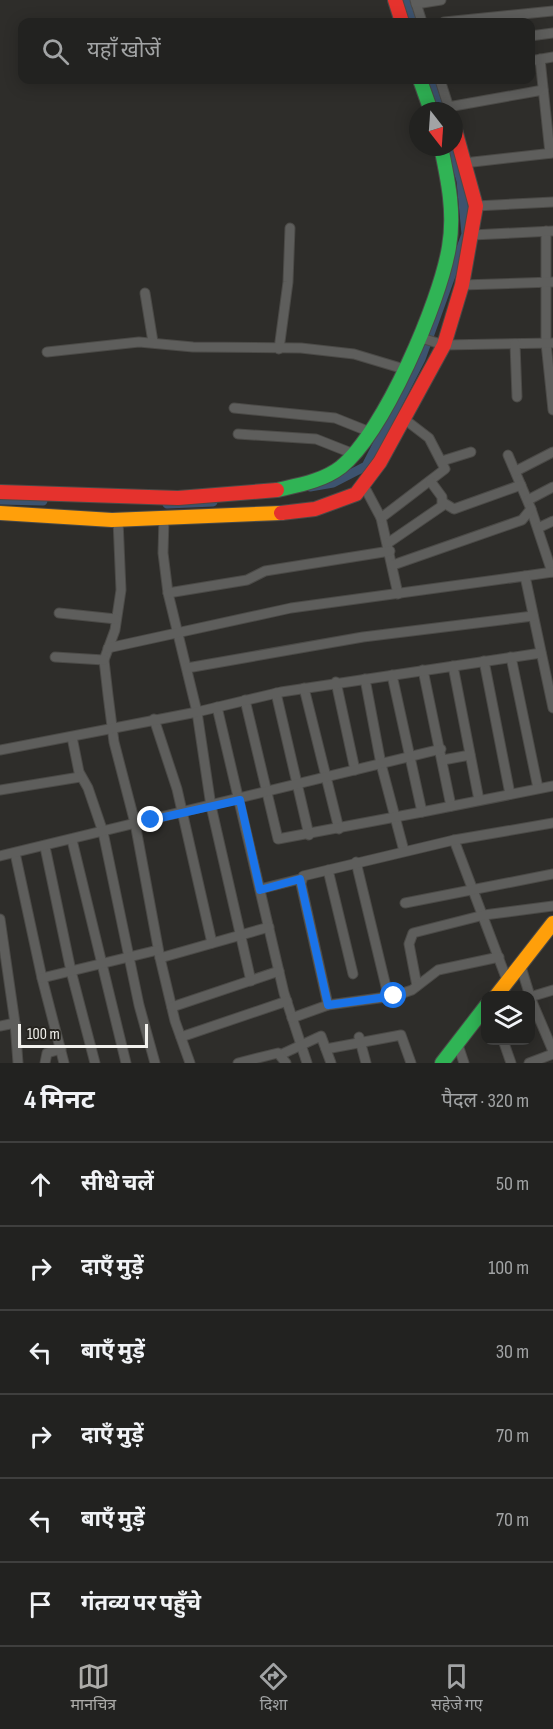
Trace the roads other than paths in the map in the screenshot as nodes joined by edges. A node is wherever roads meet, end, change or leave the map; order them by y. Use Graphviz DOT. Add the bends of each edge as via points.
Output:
graph roads {
  1 [pos="395,0"];
  2 [pos="441,0"];
  3 [pos="416,2"];
  4 [pos="553,12"];
  5 [pos="401,18"];
  6 [pos="421,18"];
  7 [pos="488,18"];
  8 [pos="553,33"];
  9 [pos="535,35"];
  10 [pos="553,57"];
  11 [pos="535,60"];
  12 [pos="421,84"];
  13 [pos="441,84"];
  14 [pos="543,90"];
  15 [pos="427,102"];
  16 [pos="447,102"];
  17 [pos="463,106"];
  18 [pos="551,153"];
  19 [pos="449,156"];
  20 [pos="457,156"];
  21 [pos="458,167"];
  22 [pos="553,202"];
  23 [pos="476,206"];
  24 [pos="290,228"];
  25 [pos="549,231"];
  26 [pos="472,235"];
  27 [pos="549,283"];
  28 [pos="462,285"];
  29 [pos="145,293"];
  30 [pos="421,338"];
  31 [pos="153,342"];
  32 [pos="550,343"];
  33 [pos="441,344"];
  34 [pos="515,344"];
  35 [pos="279,349"];
  36 [pos="47,352"];
  37 [pos="404,369"];
  38 [pos="552,381"];
  39 [pos="517,397"];
  40 [pos="234,408"];
  41 [pos="553,410"];
  42 [pos="403,417"];
  43 [pos="370,432"];
  44 [pos="238,434"];
  45 [pos="471,452"];
  46 [pos="553,452"];
  47 [pos="354,454"];
  48 [pos="508,454"];
  49 [pos="442,460"];
  50 [pos="516,471"];
  51 [pos="431,482"];
  52 [pos="521,485"];
  53 [pos="364,486"];
  54 [pos="553,487"];
  55 [pos="0,492"];
  56 [pos="444,503"];
  57 [pos="529,504"];
  58 [pos="0,513"];
  59 [pos="164,518"];
  60 [pos="381,518"];
  61 [pos="118,520"];
  62 [pos="553,521"];
  63 [pos="538,528"];
  64 [pos="389,547"];
  65 [pos="393,565"];
  66 [pos="552,572"];
  67 [pos="525,576"];
  68 [pos="168,593"];
  69 [pos="398,594"];
  70 [pos="59,613"];
  71 [pos="533,616"];
  72 [pos="116,619"];
  73 [pos="179,633"];
  74 [pos="108,648"];
  75 [pos="541,653"];
  76 [pos="55,657"];
  77 [pos="511,657"];
  78 [pos="104,660"];
  79 [pos="484,662"];
  80 [pos="453,666"];
  81 [pos="187,668"];
  82 [pos="423,670"];
  83 [pos="392,675"];
  84 [pos="365,678"];
  85 [pos="336,682"];
  86 [pos="304,688"];
  87 [pos="276,693"];
  88 [pos="245,700"];
  89 [pos="217,707"];
  90 [pos="553,708"];
  91 [pos="196,712"];
  92 [pos="154,719"];
  93 [pos="112,726"];
  94 [pos="72,737"];
  95 [pos="441,749"];
  96 [pos="0,750"];
  97 [pos="470,755"];
  98 [pos="410,757"];
  99 [pos="443,760"];
  100 [pos="381,764"];
  101 [pos="355,770"];
  102 [pos="80,777"];
  103 [pos="326,777"];
  104 [pos="297,784"];
  105 [pos="553,786"];
  106 [pos="538,788"];
  107 [pos="0,790"];
  108 [pos="266,792"];
  109 [pos="510,794"];
  110 [pos="240,800"];
  111 [pos="479,800"];
  112 [pos="211,806"];
  113 [pos="451,806"];
  114 [pos="422,812"];
  115 [pos="183,813"];
  116 [pos="393,817"];
  117 [pos="553,823"];
  118 [pos="135,824"];
  119 [pos="339,829"];
  120 [pos="103,832"];
  121 [pos="309,835"];
  122 [pos="72,840"];
  123 [pos="454,840"];
  124 [pos="45,847"];
  125 [pos="404,851"];
  126 [pos="15,854"];
  127 [pos="0,856"];
  128 [pos="356,862"];
  129 [pos="328,870"];
  130 [pos="553,874"];
  131 [pos="300,879"];
  132 [pos="260,890"];
  133 [pos="474,890"];
  134 [pos="405,903"];
  135 [pos="553,906"];
  136 [pos="484,915"];
  137 [pos="0,919"];
  138 [pos="553,923"];
  139 [pos="269,927"];
  140 [pos="240,936"];
  141 [pos="212,944"];
  142 [pos="159,954"];
  143 [pos="129,957"];
  144 [pos="499,957"];
  145 [pos="100,963"];
  146 [pos="521,967"];
  147 [pos="71,970"];
  148 [pos="279,971"];
  149 [pos="353,974"];
  150 [pos="42,978"];
  151 [pos="251,981"];
  152 [pos="508,983"];
  153 [pos="417,986"];
  154 [pos="553,990"];
  155 [pos="500,991"];
  156 [pos="528,991"];
  157 [pos="388,994"];
  158 [pos="535,995"];
  159 [pos="287,1001"];
  160 [pos="328,1005"];
  161 [pos="172,1007"];
  162 [pos="535,1009"];
  163 [pos="481,1012"];
  164 [pos="292,1018"];
  165 [pos="15,1023"];
  166 [pos="0,1026"];
  167 [pos="181,1037"];
  168 [pos="360,1041"];
  169 [pos="457,1042"];
  170 [pos="301,1044"];
  171 [pos="504,1045"];
  172 [pos="61,1049"];
  173 [pos="326,1049"];
  174 [pos="553,1053"];
  175 [pos="284,1059"];
  176 [pos="18,1063"];
  177 [pos="45,1063"];
  178 [pos="64,1063"];
  179 [pos="95,1063"];
  180 [pos="126,1063"];
  181 [pos="155,1063"];
  182 [pos="190,1063"];
  183 [pos="238,1063"];
  184 [pos="307,1063"];
  185 [pos="331,1063"];
  186 [pos="366,1063"];
  187 [pos="411,1063"];
  188 [pos="442,1063"];
  189 [pos="464,1063"];
  190 [pos="511,1063"];
  191 [pos="529,1063"];
  1 -- 5 [label="street"];
  2 -- 3 [label="street"];
  3 -- 6 [label="street"];
  4 -- 7 [label="street"];
  8 -- 9 [label="street"];
  10 -- 11 [label="street"];
  11 -- 14 [label="street"];
  12 -- 15 [label="street"];
  13 -- 16 [label="street"];
  14 -- 17 [label="street"];
  14 -- 18 [label="street"];
  18 -- 21 [label="street"];
  19 -- 21 [label="street"];
  20 -- 21 [label="street"];
  21 -- 23 [label="street"];
  21 -- 30 [label="street" via="448,256"];
  22 -- 23 [label="street"];
  23 -- 26 [label="street"];
  24 -- 35 [label="street"];
  25 -- 26 [label="street"];
  25 -- 27 [label="street"];
  26 -- 28 [label="street"];
  27 -- 28 [label="street"];
  27 -- 32 [label="street"];
  28 -- 33 [label="street"];
  29 -- 31 [label="street"];
  30 -- 33 [label="street"];
  30 -- 37 [label="street"];
  31 -- 35 [label="street"];
  31 -- 36 [label="street"];
  32 -- 34 [label="street"];
  32 -- 38 [label="street"];
  33 -- 34 [label="street"];
  33 -- 42 [label="street"];
  34 -- 39 [label="street"];
  35 -- 37 [label="street" via="354,354"];
  37 -- 43 [label="street"];
  38 -- 41 [label="street"];
  40 -- 43 [label="street" via="335,418"];
  42 -- 49 [label="street" via="423,430"];
  42 -- 53 [label="street"];
  43 -- 47 [label="street"];
  44 -- 47 [label="street" via="300,436 329,442"];
  45 -- 49 [label="street"];
  46 -- 50 [label="street"];
  47 -- 55 [label="street" via="324,479 300,487 256,492 166,498"];
  48 -- 50 [label="street"];
  49 -- 51 [label="street" via="445,471"];
  50 -- 52 [label="street"];
  51 -- 56 [label="street"];
  51 -- 60 [label="street"];
  52 -- 56 [label="street" via="454,509"];
  52 -- 57 [label="street"];
  53 -- 59 [label="street" via="347,499 315,509"];
  53 -- 60 [label="street"];
  54 -- 57 [label="street"];
  56 -- 64 [label="street"];
  57 -- 63 [label="street"];
  57 -- 65 [label="street" via="522,520"];
  58 -- 61 [label="street"];
  59 -- 61 [label="street"];
  59 -- 68 [label="street" via="162,553"];
  60 -- 64 [label="street"];
  61 -- 72 [label="street" via="121,590"];
  62 -- 63 [label="street"];
  63 -- 66 [label="street"];
  64 -- 65 [label="street"];
  64 -- 68 [label="street" via="265,571 247,580"];
  65 -- 69 [label="street"];
  66 -- 67 [label="street"];
  67 -- 69 [label="street"];
  67 -- 71 [label="street"];
  68 -- 73 [label="street"];
  69 -- 73 [label="street" via="291,608"];
  70 -- 72 [label="street"];
  71 -- 75 [label="street"];
  71 -- 81 [label="street" via="363,637"];
  72 -- 74 [label="street"];
  73 -- 74 [label="street"];
  73 -- 81 [label="street"];
  74 -- 78 [label="street"];
  75 -- 77 [label="street"];
  75 -- 90 [label="street"];
  76 -- 78 [label="street"];
  77 -- 79 [label="street"];
  77 -- 106 [label="street"];
  78 -- 93 [label="street"];
  79 -- 80 [label="street"];
  79 -- 109 [label="street"];
  80 -- 82 [label="street"];
  80 -- 97 [label="street"];
  81 -- 91 [label="street"];
  82 -- 83 [label="street"];
  82 -- 95 [label="street"];
  83 -- 84 [label="street"];
  83 -- 98 [label="street"];
  84 -- 85 [label="street"];
  84 -- 100 [label="street"];
  85 -- 86 [label="street"];
  85 -- 101 [label="street"];
  86 -- 87 [label="street"];
  86 -- 103 [label="street"];
  87 -- 88 [label="street"];
  87 -- 104 [label="street"];
  88 -- 89 [label="street"];
  88 -- 108 [label="street"];
  89 -- 91 [label="street"];
  89 -- 110 [label="street"];
  91 -- 92 [label="street"];
  91 -- 112 [label="street"];
  92 -- 93 [label="street"];
  92 -- 115 [label="street"];
  93 -- 94 [label="street"];
  93 -- 118 [label="street"];
  94 -- 96 [label="street"];
  94 -- 102 [label="street"];
  95 -- 98 [label="street"];
  95 -- 99 [label="street"];
  97 -- 99 [label="street"];
  97 -- 111 [label="street"];
  98 -- 100 [label="street"];
  98 -- 114 [label="street"];
  99 -- 113 [label="street"];
  100 -- 101 [label="street"];
  100 -- 116 [label="street"];
  101 -- 103 [label="street"];
  102 -- 107 [label="street"];
  102 -- 120 [label="street" via="88,788"];
  103 -- 104 [label="street"];
  103 -- 119 [label="street"];
  104 -- 108 [label="street"];
  104 -- 121 [label="street"];
  105 -- 106 [label="street"];
  106 -- 109 [label="street"];
  108 -- 110 [label="street"];
  108 -- 121 [label="street" via="278,839"];
  109 -- 111 [label="street"];
  110 -- 112 [label="street"];
  110 -- 132 [label="street"];
  111 -- 113 [label="street"];
  112 -- 115 [label="street"];
  112 -- 140 [label="street"];
  113 -- 114 [label="street"];
  114 -- 116 [label="street"];
  115 -- 118 [label="street"];
  115 -- 141 [label="street"];
  116 -- 119 [label="street"];
  116 -- 125 [label="street"];
  117 -- 123 [label="street"];
  118 -- 120 [label="street"];
  118 -- 142 [label="street"];
  119 -- 121 [label="street"];
  120 -- 122 [label="street"];
  120 -- 143 [label="street"];
  122 -- 124 [label="street"];
  122 -- 145 [label="street"];
  123 -- 125 [label="street"];
  123 -- 133 [label="street"];
  124 -- 126 [label="street"];
  124 -- 147 [label="street"];
  125 -- 128 [label="street"];
  126 -- 127 [label="street"];
  126 -- 150 [label="street"];
  128 -- 129 [label="street"];
  128 -- 157 [label="street"];
  129 -- 131 [label="street"];
  129 -- 149 [label="street"];
  130 -- 133 [label="street"];
  131 -- 132 [label="street"];
  131 -- 160 [label="street"];
  132 -- 139 [label="street"];
  133 -- 134 [label="street"];
  133 -- 136 [label="street"];
  135 -- 136 [label="street"];
  136 -- 144 [label="street"];
  136 -- 153 [label="street" via="413,933 409,944"];
  137 -- 165 [label="street"];
  138 -- 146 [label="street"];
  139 -- 140 [label="street"];
  139 -- 148 [label="street"];
  140 -- 141 [label="street"];
  140 -- 151 [label="street"];
  141 -- 142 [label="street"];
  142 -- 143 [label="street"];
  142 -- 161 [label="street"];
  143 -- 145 [label="street"];
  143 -- 181 [label="street"];
  144 -- 152 [label="street"];
  144 -- 153 [label="street" via="438,970"];
  145 -- 147 [label="street"];
  145 -- 180 [label="street"];
  146 -- 152 [label="street"];
  146 -- 156 [label="street"];
  147 -- 150 [label="street"];
  147 -- 179 [label="street"];
  148 -- 151 [label="street"];
  148 -- 159 [label="street"];
  150 -- 172 [label="street"];
  151 -- 161 [label="street"];
  152 -- 155 [label="street"];
  153 -- 157 [label="street" via="394,996"];
  154 -- 158 [label="street"];
  157 -- 160 [label="street"];
  159 -- 164 [label="street"];
  159 -- 167 [label="street"];
  160 -- 164 [label="street"];
  161 -- 167 [label="street"];
  162 -- 174 [label="street"];
  163 -- 169 [label="street"];
  164 -- 170 [label="street"];
  165 -- 166 [label="street"];
  165 -- 176 [label="street"];
  167 -- 182 [label="street"];
  168 -- 173 [label="street"];
  168 -- 186 [label="street"];
  168 -- 187 [label="street" via="401,1035"];
  169 -- 188 [label="street"];
  169 -- 189 [label="street"];
  170 -- 173 [label="street" via="321,1036"];
  170 -- 175 [label="street"];
  170 -- 184 [label="street"];
  171 -- 190 [label="street"];
  172 -- 177 [label="street" via="47,1053"];
  172 -- 178 [label="street"];
  173 -- 185 [label="street"];
  174 -- 191 [label="street"];
  175 -- 183 [label="street" via="274,1053"];
}
